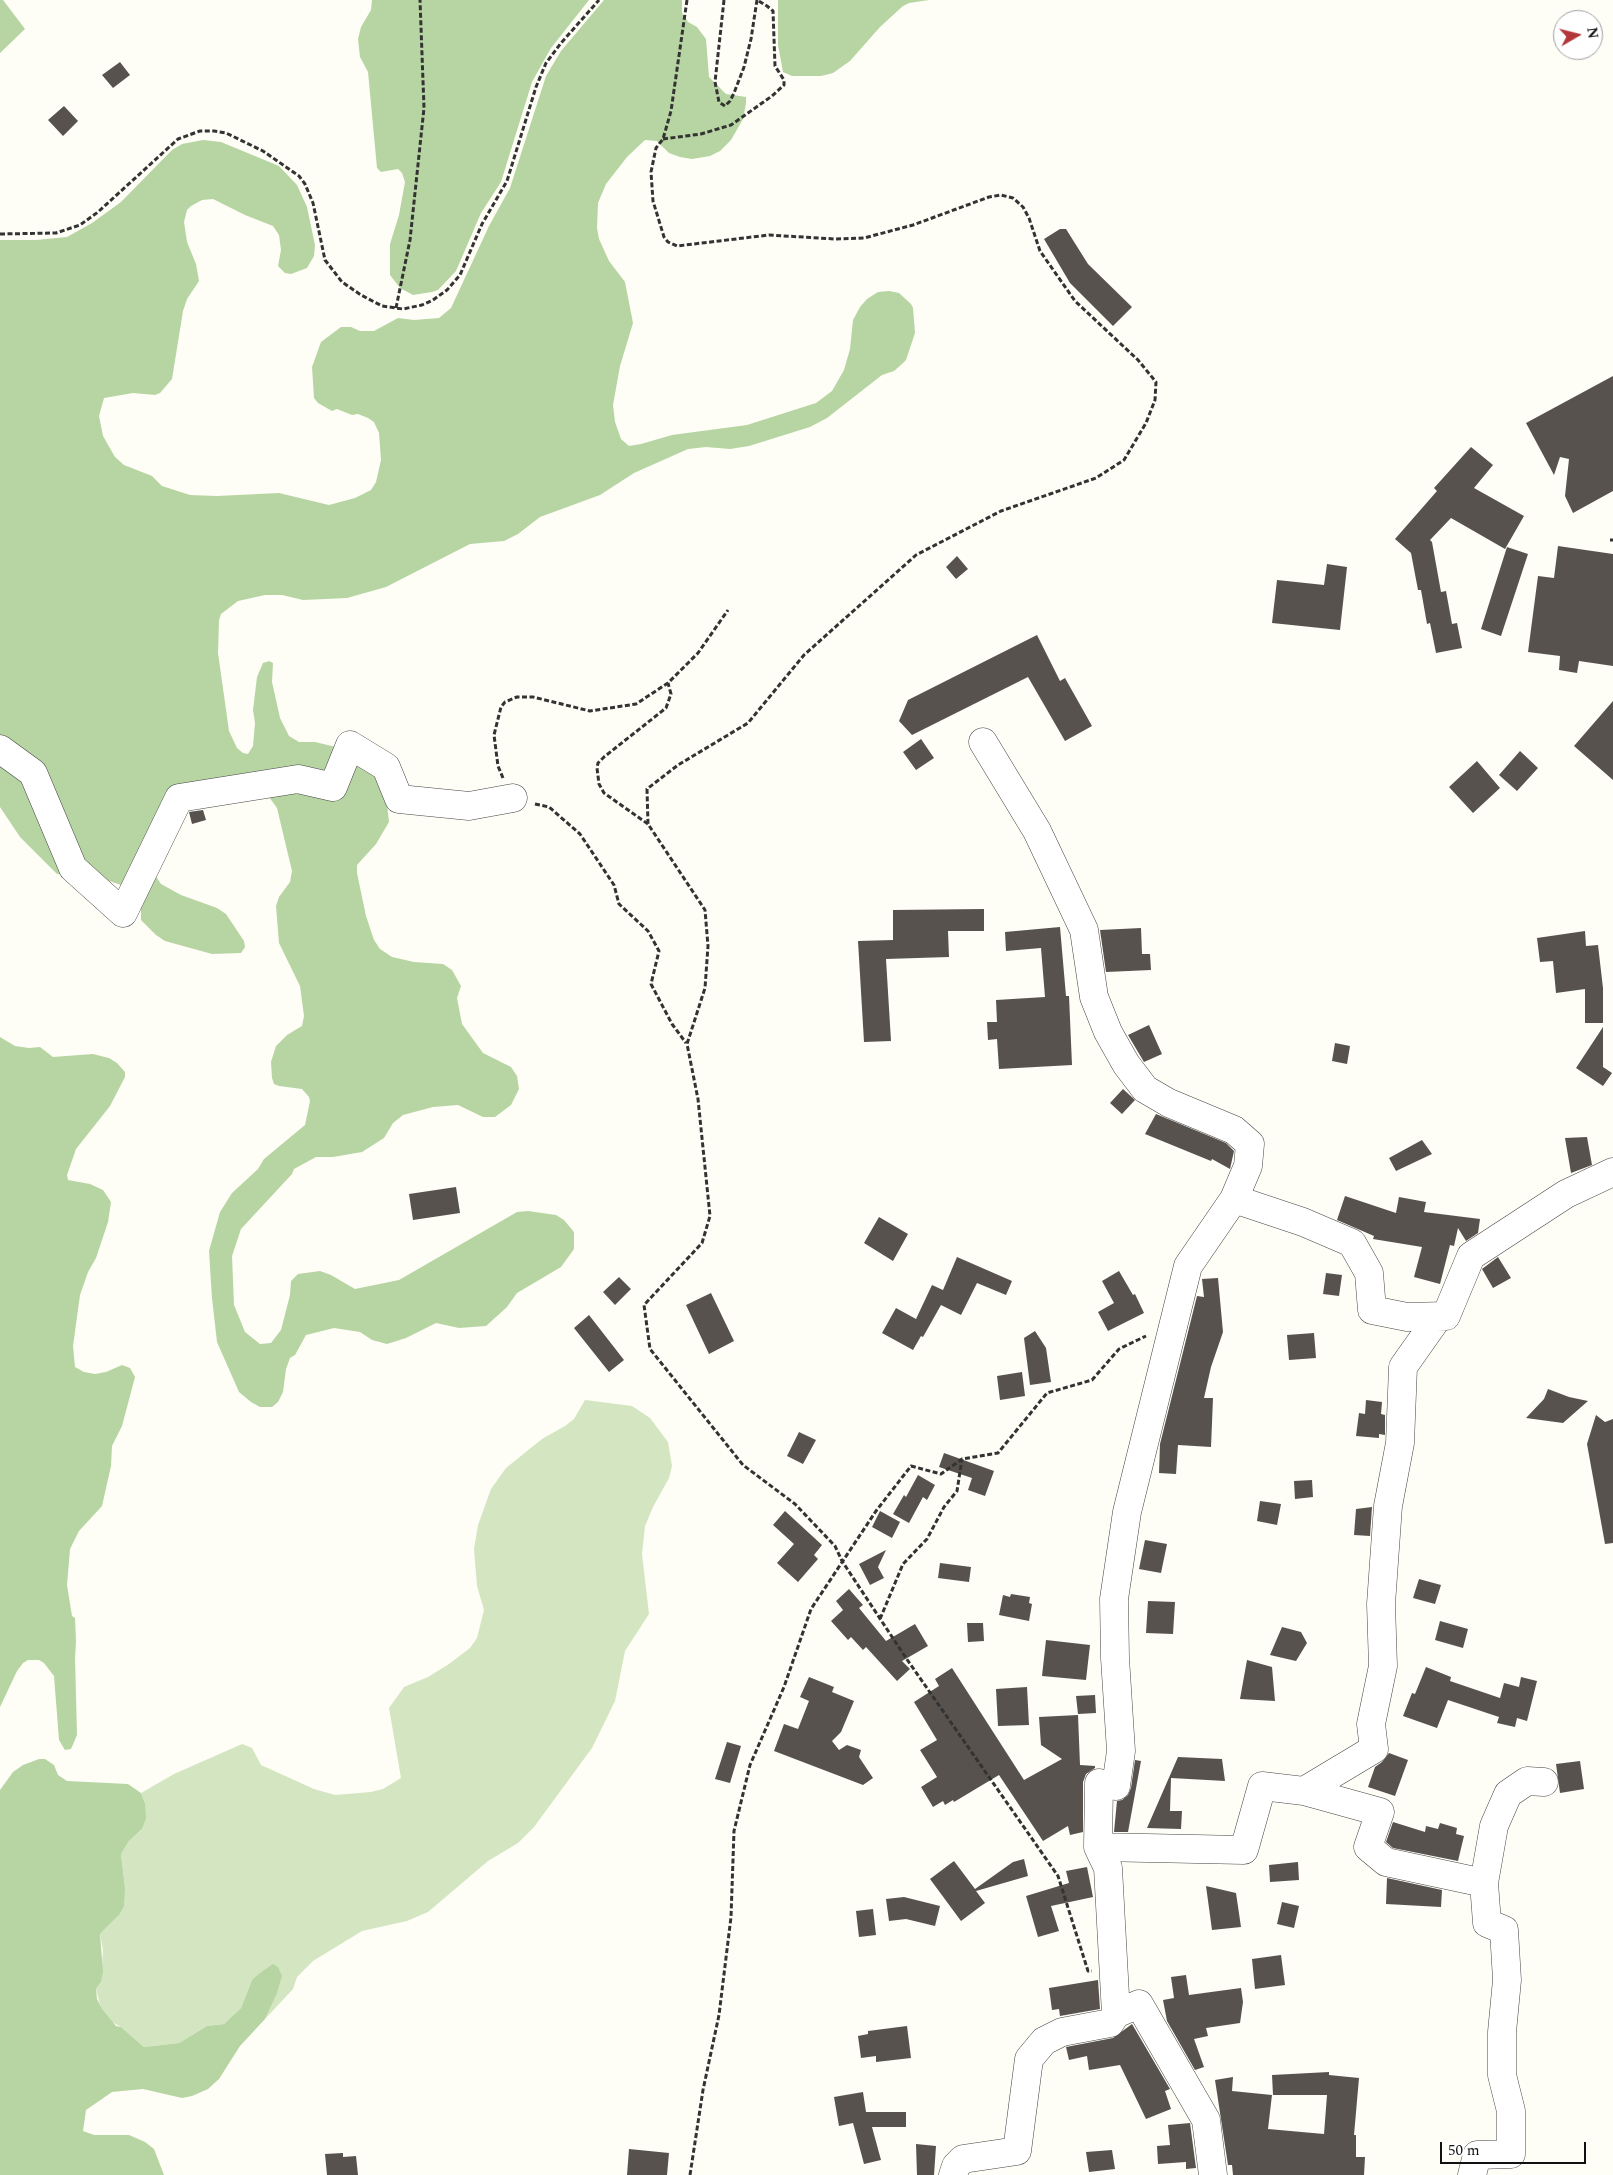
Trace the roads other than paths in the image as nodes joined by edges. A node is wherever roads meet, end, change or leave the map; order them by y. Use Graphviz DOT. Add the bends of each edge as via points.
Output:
graph roads {
  1 [pos="983,742"];
  2 [pos="0,749"];
  3 [pos="512,798"];
  4 [pos="1613,1172"];
  5 [pos="1234,1200"];
  6 [pos="1440,1316"];
  7 [pos="1544,1782"];
  8 [pos="1304,1791"];
  9 [pos="1098,1847"];
  10 [pos="1484,1883"];
  11 [pos="1116,2014"];
  12 [pos="954,2175"];
  13 [pos="1213,2175"];
  14 [pos="1472,2175"];
  1 -- 5 [label="street" via="1037,831 1084,930 1094,997 1126,1064 1145,1089 1169,1103 1234,1130 1250,1144 1248,1166"];
  2 -- 3 [label="street" via="33,773 73,868 123,913 179,798 298,779 333,787 350,745 386,767 399,799 470,806"];
  4 -- 6 [label="street" via="1566,1194 1471,1256 1446,1316"];
  5 -- 6 [label="street" via="1303,1222 1352,1243 1369,1273 1372,1310 1407,1317"];
  5 -- 9 [label="street" via="1188,1266 1127,1512 1115,1590 1115,1658 1121,1752 1116,1786 1099,1783"];
  6 -- 8 [label="street" via="1403,1367 1400,1443 1388,1506 1381,1604 1383,1666 1371,1724 1374,1749"];
  7 -- 10 [label="street" via="1527,1781 1508,1794 1494,1826"];
  8 -- 9 [label="street" via="1262,1786 1244,1850"];
  8 -- 10 [label="street" via="1380,1812 1368,1847 1386,1862"];
  9 -- 11 [label="street" via="1108,1868"];
  10 -- 14 [label="street" via="1487,1923 1504,1930 1507,1980 1502,2075 1511,2111 1511,2154 1477,2155"];
  11 -- 12 [label="street" via="1110,2023 1062,2032 1044,2040 1028,2059 1017,2151 963,2159 956,2166"];
  11 -- 13 [label="street" via="1139,2004 1206,2120"];
}
